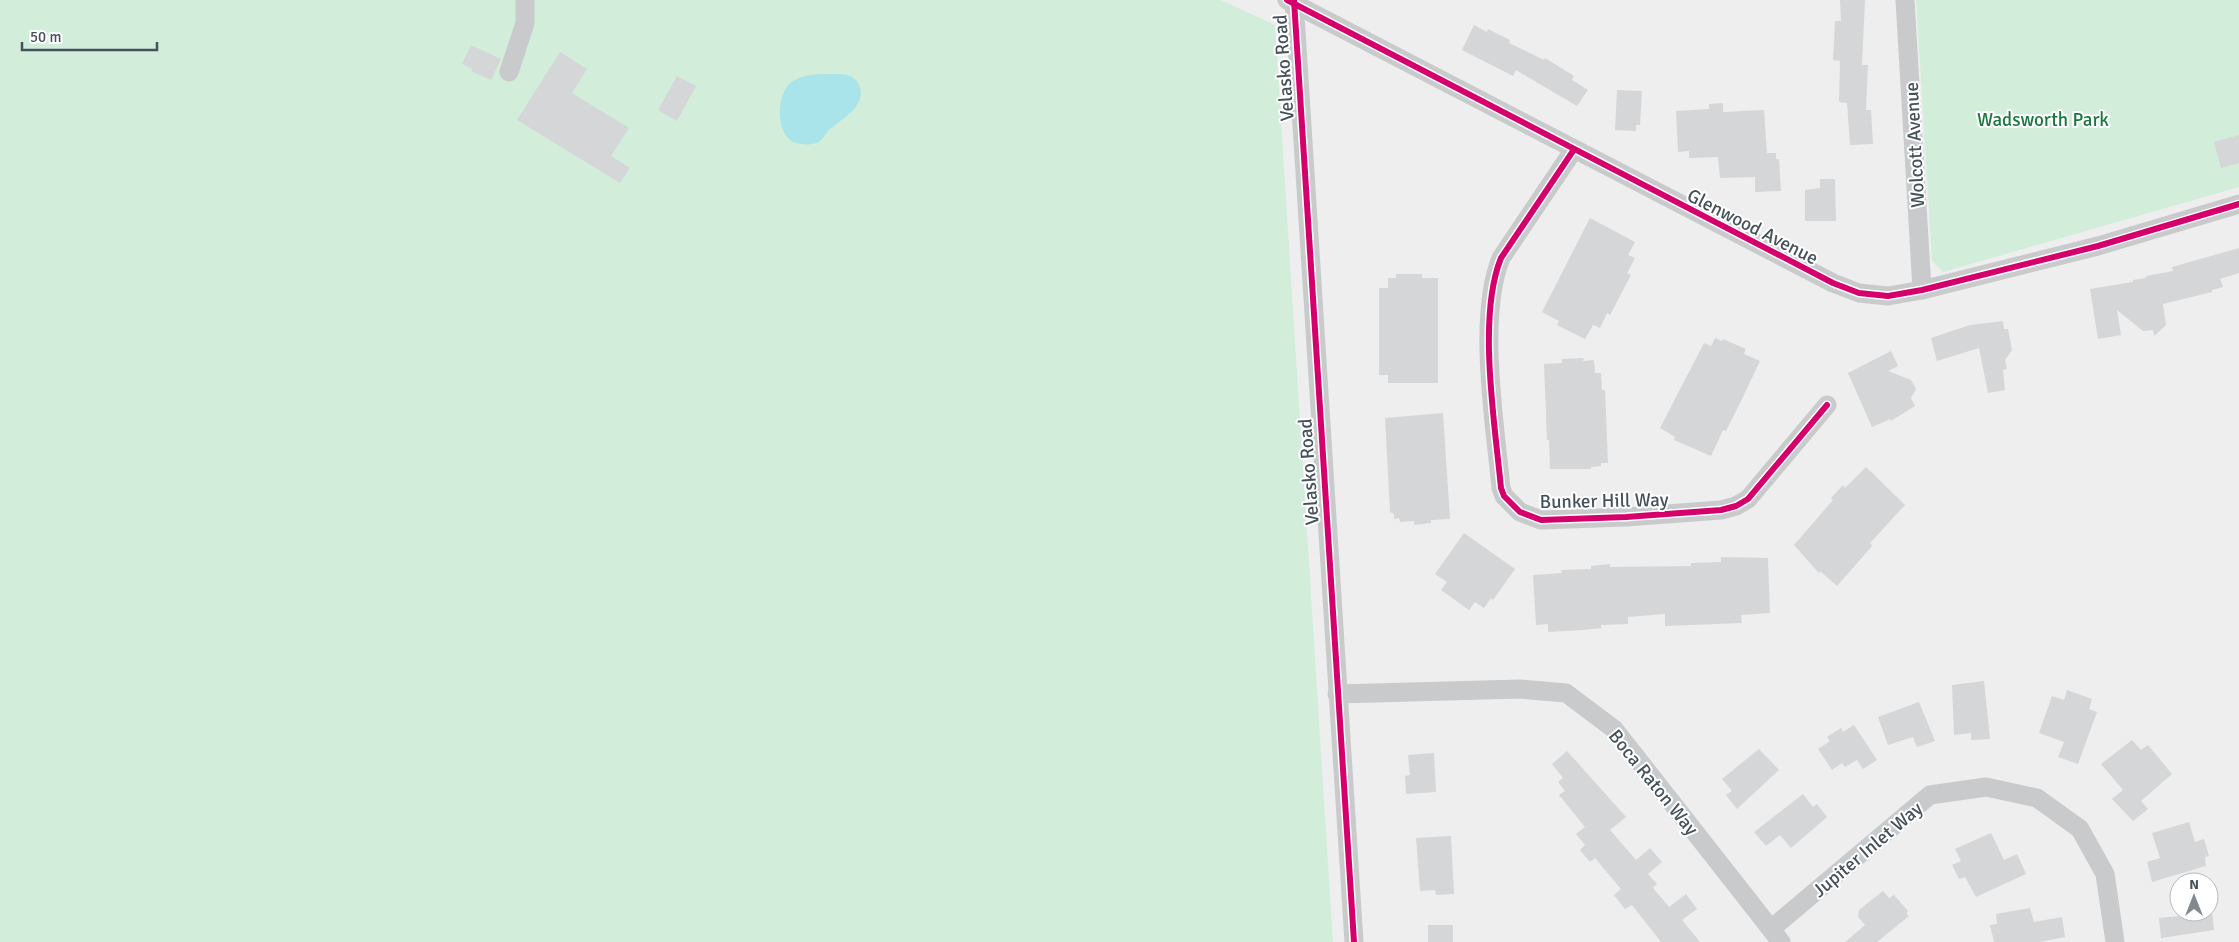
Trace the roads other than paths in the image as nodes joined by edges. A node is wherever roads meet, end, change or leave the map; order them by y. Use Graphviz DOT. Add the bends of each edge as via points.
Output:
graph roads {
  1 [pos="525,0"];
  2 [pos="1905,0"];
  3 [pos="1291,1"];
  4 [pos="509,72"];
  5 [pos="1573,150"];
  6 [pos="2239,204"];
  7 [pos="1922,290"];
  8 [pos="1828,405"];
  9 [pos="1337,694"];
  10 [pos="1776,936"];
  11 [pos="1354,942"];
  12 [pos="2114,942"];
  1 -- 4 [label="street" via="525,23"];
  2 -- 7 [label="street, Wolcott Avenue"];
  3 -- 5 [label="street, Glenwood Avenue"];
  3 -- 9 [label="street, Velasko Road"];
  5 -- 7 [label="street, Glenwood Avenue" via="1833,283 1859,293 1888,296"];
  5 -- 8 [label="street, Bunker Hill Way" via="1501,258 1493,284 1490,303 1491,374 1500,488 1504,496 1520,512 1541,520 1721,510 1736,506 1748,500 1769,477"];
  6 -- 7 [label="street, Glenwood Avenue" via="2098,246"];
  9 -- 10 [label="street, Boca Raton Way" via="1520,689 1566,693 1614,729"];
  9 -- 11 [label="street, Velasko Road"];
  10 -- 12 [label="street, Jupiter Inlet Way" via="1930,796 1986,787 2037,798 2080,829 2105,874"];
}
